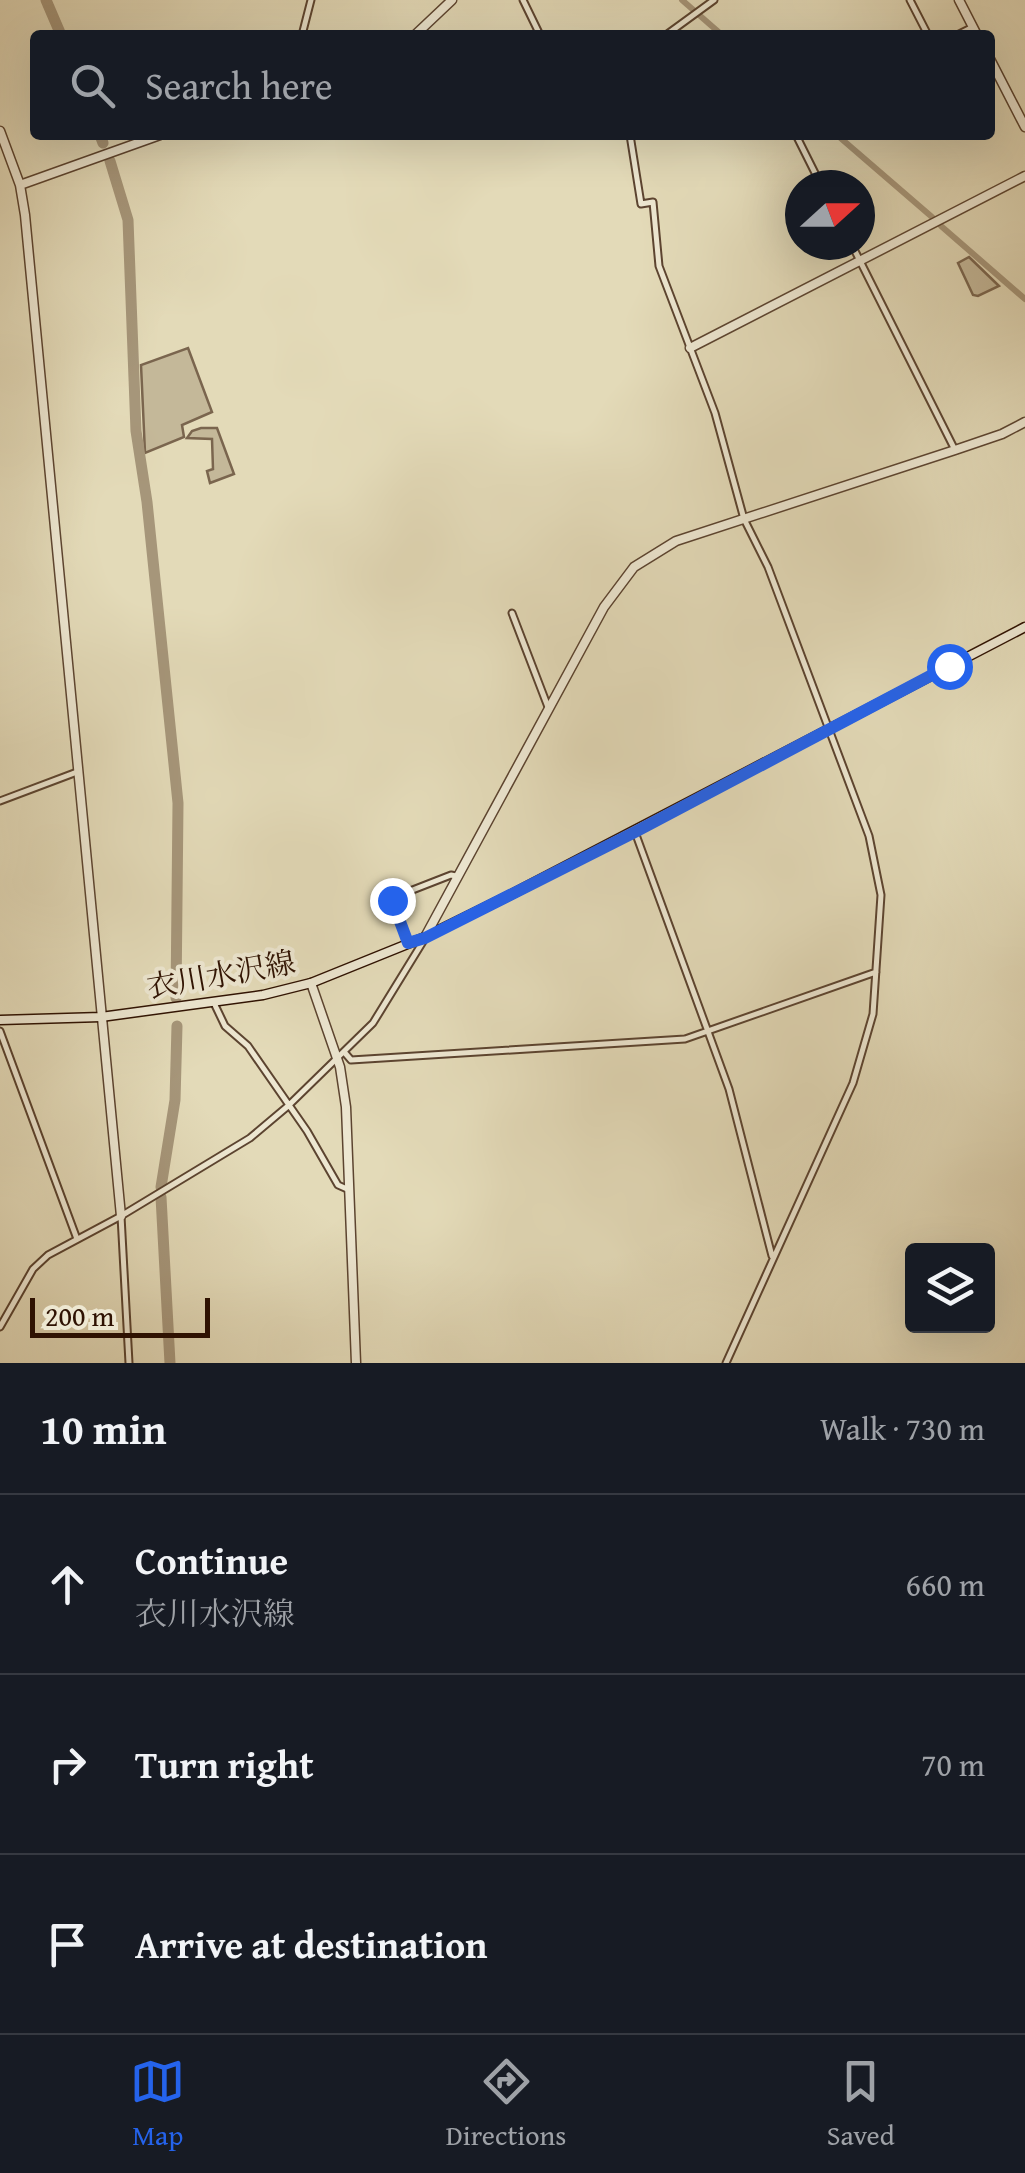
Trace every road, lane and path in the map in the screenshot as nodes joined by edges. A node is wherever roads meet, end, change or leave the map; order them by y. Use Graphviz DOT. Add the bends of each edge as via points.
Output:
graph roads {
  1 [pos="311,0"];
  2 [pos="452,0"];
  3 [pos="523,0"];
  4 [pos="714,0"];
  5 [pos="910,0"];
  6 [pos="959,0"];
  7 [pos="303,30"];
  8 [pos="421,30"];
  9 [pos="538,30"];
  10 [pos="674,30"];
  11 [pos="925,30"];
  12 [pos="974,30"];
  13 [pos="995,69"];
  14 [pos="1025,126"];
  15 [pos="0,131"];
  16 [pos="146,140"];
  17 [pos="625,140"];
  18 [pos="630,140"];
  19 [pos="799,140"];
  20 [pos="630,144"];
  21 [pos="814,170"];
  22 [pos="1025,176"];
  23 [pos="20,185"];
  24 [pos="860,261"];
  25 [pos="690,348"];
  26 [pos="1025,422"];
  27 [pos="955,450"];
  28 [pos="744,519"];
  29 [pos="512,613"];
  30 [pos="1025,628"];
  31 [pos="548,707"];
  32 [pos="826,730"];
  33 [pos="78,771"];
  34 [pos="0,801"];
  35 [pos="635,832"];
  36 [pos="460,878"];
  37 [pos="425,938"];
  38 [pos="408,943"];
  39 [pos="876,972"];
  40 [pos="311,983"];
  41 [pos="214,1003"];
  42 [pos="102,1018"];
  43 [pos="0,1020"];
  44 [pos="0,1031"];
  45 [pos="708,1032"];
  46 [pos="341,1055"];
  47 [pos="288,1106"];
  48 [pos="348,1189"];
  49 [pos="121,1216"];
  50 [pos="77,1239"];
  51 [pos="772,1259"];
  52 [pos="0,1328"];
  53 [pos="130,1363"];
  54 [pos="356,1363"];
  55 [pos="726,1363"];
  1 -- 7 [label="street"];
  2 -- 8 [label="street"];
  3 -- 9 [label="street"];
  4 -- 10 [label="street"];
  5 -- 11 [label="street"];
  6 -- 12 [label="street"];
  13 -- 14 [label="street"];
  15 -- 23 [label="street"];
  16 -- 23 [label="street"];
  17 -- 20 [label="street"];
  18 -- 20 [label="street"];
  19 -- 21 [label="street"];
  20 -- 25 [label="street" via="641,204 653,202 660,266"];
  22 -- 24 [label="street"];
  23 -- 33 [label="street"];
  24 -- 25 [label="street"];
  24 -- 27 [label="street"];
  25 -- 28 [label="street"];
  26 -- 27 [label="street"];
  27 -- 28 [label="street"];
  28 -- 31 [label="street" via="676,541 634,568"];
  28 -- 32 [label="street" via="768,566"];
  29 -- 31 [label="street"];
  30 -- 32 [label="street, 衣川水沢線"];
  31 -- 36 [label="street"];
  32 -- 35 [label="street, 衣川水沢線"];
  32 -- 39 [label="street" via="876,866"];
  33 -- 34 [label="street"];
  33 -- 42 [label="street"];
  35 -- 37 [label="street, 衣川水沢線"];
  35 -- 45 [label="street"];
  36 -- 37 [label="street"];
  36 -- 38 [label="street" via="451,874 393,897"];
  37 -- 38 [label="street, 衣川水沢線"];
  37 -- 46 [label="street" via="384,1009"];
  38 -- 40 [label="street, 衣川水沢線"];
  39 -- 45 [label="street"];
  39 -- 51 [label="street" via="853,1083"];
  40 -- 41 [label="street, 衣川水沢線"];
  40 -- 46 [label="street"];
  41 -- 42 [label="street, 衣川水沢線"];
  41 -- 47 [label="street" via="224,1026 248,1046"];
  42 -- 43 [label="street, 衣川水沢線"];
  42 -- 49 [label="street"];
  44 -- 50 [label="street"];
  45 -- 46 [label="street" via="666,1041 351,1060"];
  45 -- 51 [label="street"];
  46 -- 47 [label="street"];
  46 -- 48 [label="street"];
  47 -- 48 [label="street" via="338,1185"];
  47 -- 49 [label="street" via="250,1138"];
  48 -- 54 [label="street"];
  49 -- 50 [label="street"];
  49 -- 53 [label="street"];
  50 -- 52 [label="street" via="33,1269"];
  51 -- 55 [label="street"];
}
